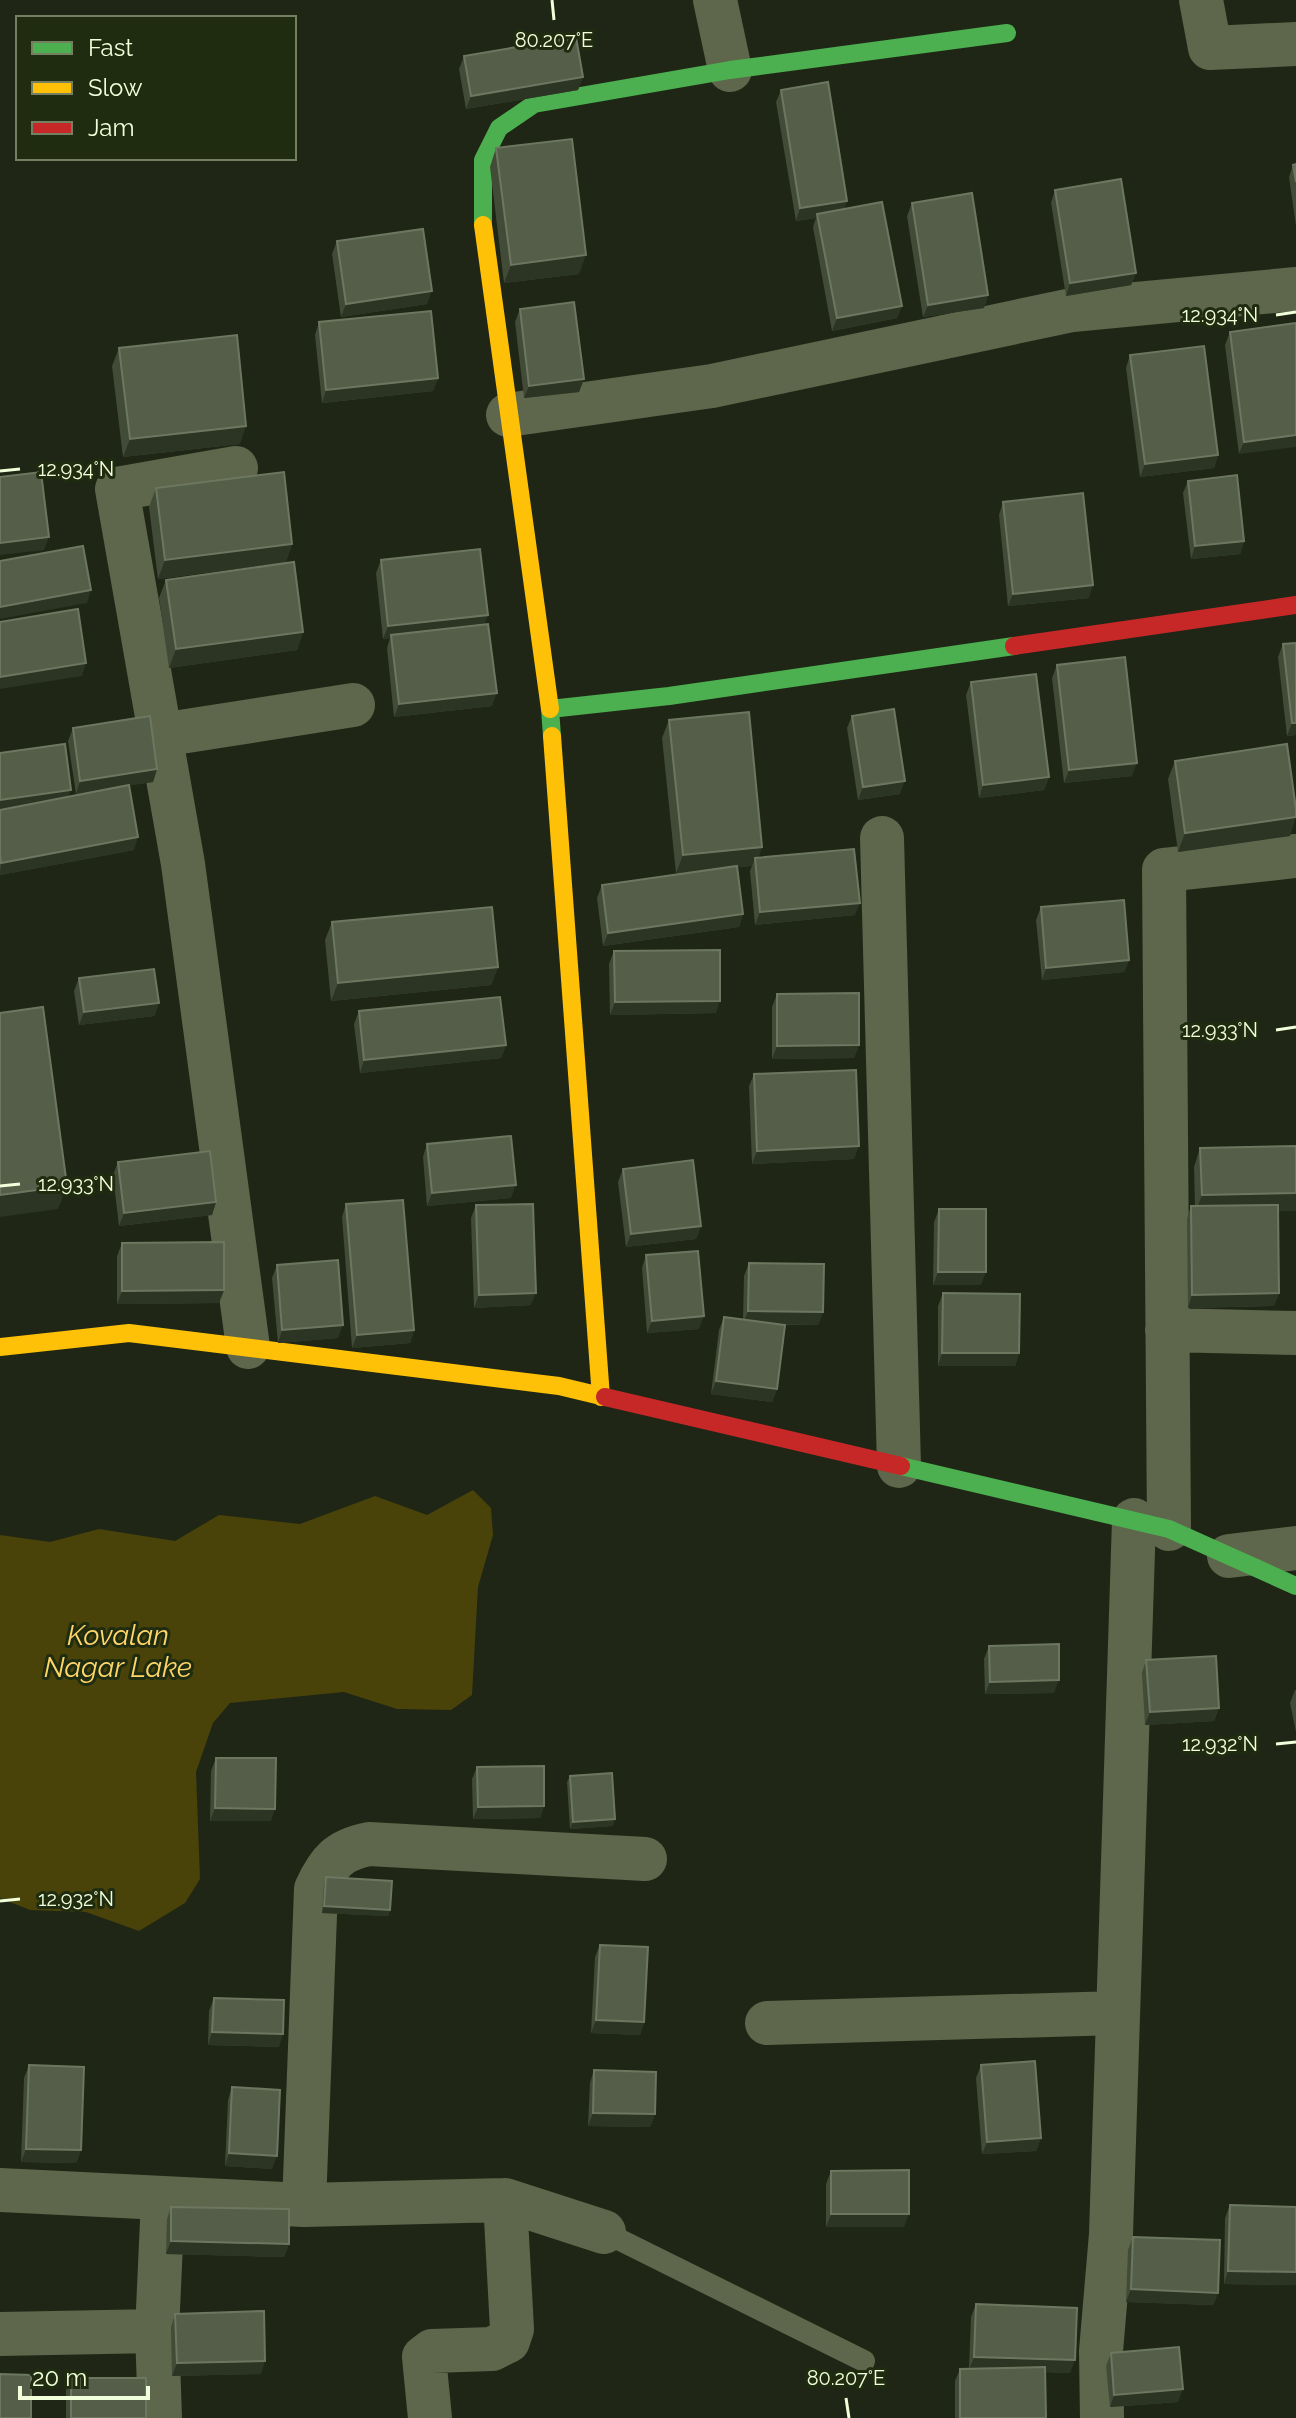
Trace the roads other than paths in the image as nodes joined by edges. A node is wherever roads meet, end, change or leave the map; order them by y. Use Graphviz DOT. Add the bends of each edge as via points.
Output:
graph roads {
  1 [pos="715,0"];
  2 [pos="1201,0"];
  3 [pos="1007,33"];
  4 [pos="1296,44"];
  5 [pos="730,70"];
  6 [pos="1296,289"];
  7 [pos="508,415"];
  8 [pos="236,468"];
  9 [pos="1296,605"];
  10 [pos="353,705"];
  11 [pos="550,709"];
  12 [pos="161,735"];
  13 [pos="882,838"];
  14 [pos="1296,856"];
  15 [pos="1167,1330"];
  16 [pos="1296,1333"];
  17 [pos="0,1347"];
  18 [pos="248,1347"];
  19 [pos="601,1397"];
  20 [pos="899,1466"];
  21 [pos="1151,1524"];
  22 [pos="1296,1548"];
  23 [pos="1229,1556"];
  24 [pos="1296,1586"];
  25 [pos="645,1859"];
  26 [pos="1118,2013"];
  27 [pos="767,2023"];
  28 [pos="0,2190"];
  29 [pos="163,2199"];
  30 [pos="505,2200"];
  31 [pos="304,2205"];
  32 [pos="604,2232"];
  33 [pos="157,2331"];
  34 [pos="0,2334"];
  35 [pos="864,2361"];
  36 [pos="160,2418"];
  37 [pos="430,2418"];
  38 [pos="1102,2418"];
  1 -- 5 [label="street"];
  2 -- 4 [label="street" via="1210,48"];
  3 -- 5 [label="street"];
  5 -- 7 [label="street" via="534,104 499,128 483,160 483,237"];
  6 -- 7 [label="street" via="1072,310 712,386"];
  7 -- 11 [label="street"];
  8 -- 12 [label="street" via="117,489"];
  9 -- 11 [label="street"];
  10 -- 12 [label="street"];
  11 -- 19 [label="street"];
  12 -- 18 [label="street" via="217,1098"];
  13 -- 20 [label="street"];
  14 -- 15 [label="street" via="1164,870"];
  15 -- 16 [label="street"];
  15 -- 21 [label="street"];
  17 -- 18 [label="street" via="129,1333"];
  18 -- 19 [label="street" via="559,1386"];
  19 -- 20 [label="street"];
  20 -- 21 [label="street"];
  21 -- 23 [label="street"];
  21 -- 26 [label="street"];
  22 -- 23 [label="street"];
  23 -- 24 [label="street"];
  25 -- 31 [label="street" via="369,1844 345,1849 328,1863 316,1889"];
  26 -- 27 [label="street"];
  26 -- 38 [label="street"];
  28 -- 29 [label="street"];
  29 -- 31 [label="street"];
  29 -- 33 [label="street"];
  30 -- 31 [label="street"];
  30 -- 32 [label="street"];
  30 -- 37 [label="street" via="512,2329 508,2341 492,2349 432,2351 424,2357"];
  32 -- 35 [label="lane"];
  33 -- 34 [label="street"];
  33 -- 36 [label="street"];
}
